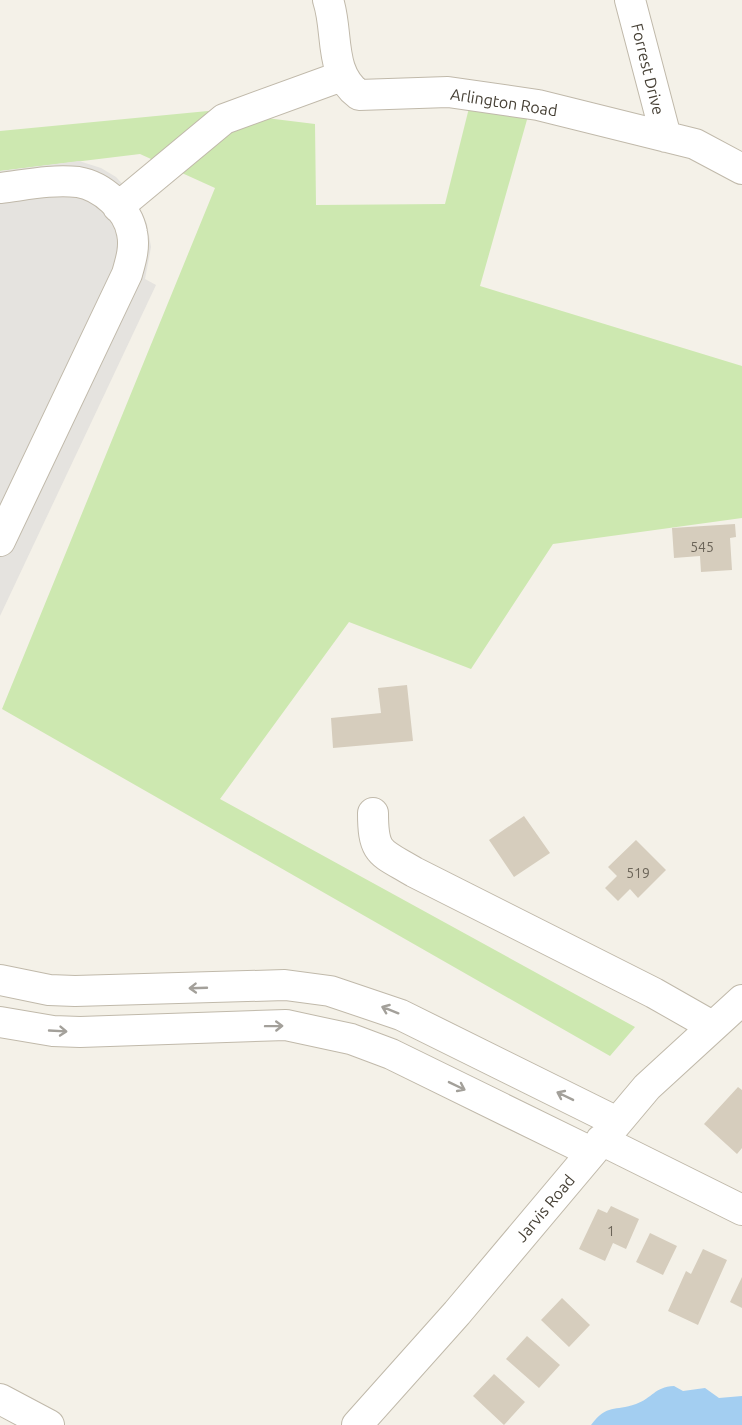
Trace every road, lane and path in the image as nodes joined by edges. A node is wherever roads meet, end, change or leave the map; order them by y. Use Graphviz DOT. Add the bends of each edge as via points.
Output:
graph roads {
  1 [pos="328,0"];
  2 [pos="630,0"];
  3 [pos="342,76"];
  4 [pos="666,137"];
  5 [pos="742,169"];
  6 [pos="0,188"];
  7 [pos="118,207"];
  8 [pos="0,541"];
  9 [pos="373,813"];
  10 [pos="0,980"];
  11 [pos="742,1000"];
  12 [pos="0,1022"];
  13 [pos="712,1026"];
  14 [pos="603,1138"];
  15 [pos="742,1210"];
  16 [pos="0,1399"];
  17 [pos="49,1425"];
  18 [pos="357,1425"];
  1 -- 3 [label="street"];
  2 -- 4 [label="street, Forrest Drive"];
  3 -- 4 [label="street, Arlington Road" via="359,95 448,92 538,105"];
  3 -- 7 [label="street" via="224,119"];
  4 -- 5 [label="street, Arlington Road" via="695,144"];
  6 -- 7 [label="street" via="58,181 80,183 106,195"];
  7 -- 8 [label="street" via="129,220 133,234 127,274"];
  9 -- 13 [label="street" via="374,843 384,854"];
  14 -- 10 [label="street, one-way" via="401,1015 330,991 285,985 75,991"];
  11 -- 13 [label="street, Jarvis Road"];
  12 -- 14 [label="street, one-way" via="71,1032 276,1025 314,1029 391,1054"];
  13 -- 14 [label="street, Jarvis Road" via="647,1087"];
  14 -- 15 [label="street"];
  14 -- 18 [label="street, Jarvis Road" via="457,1313"];
  16 -- 17 [label="street"];
}
